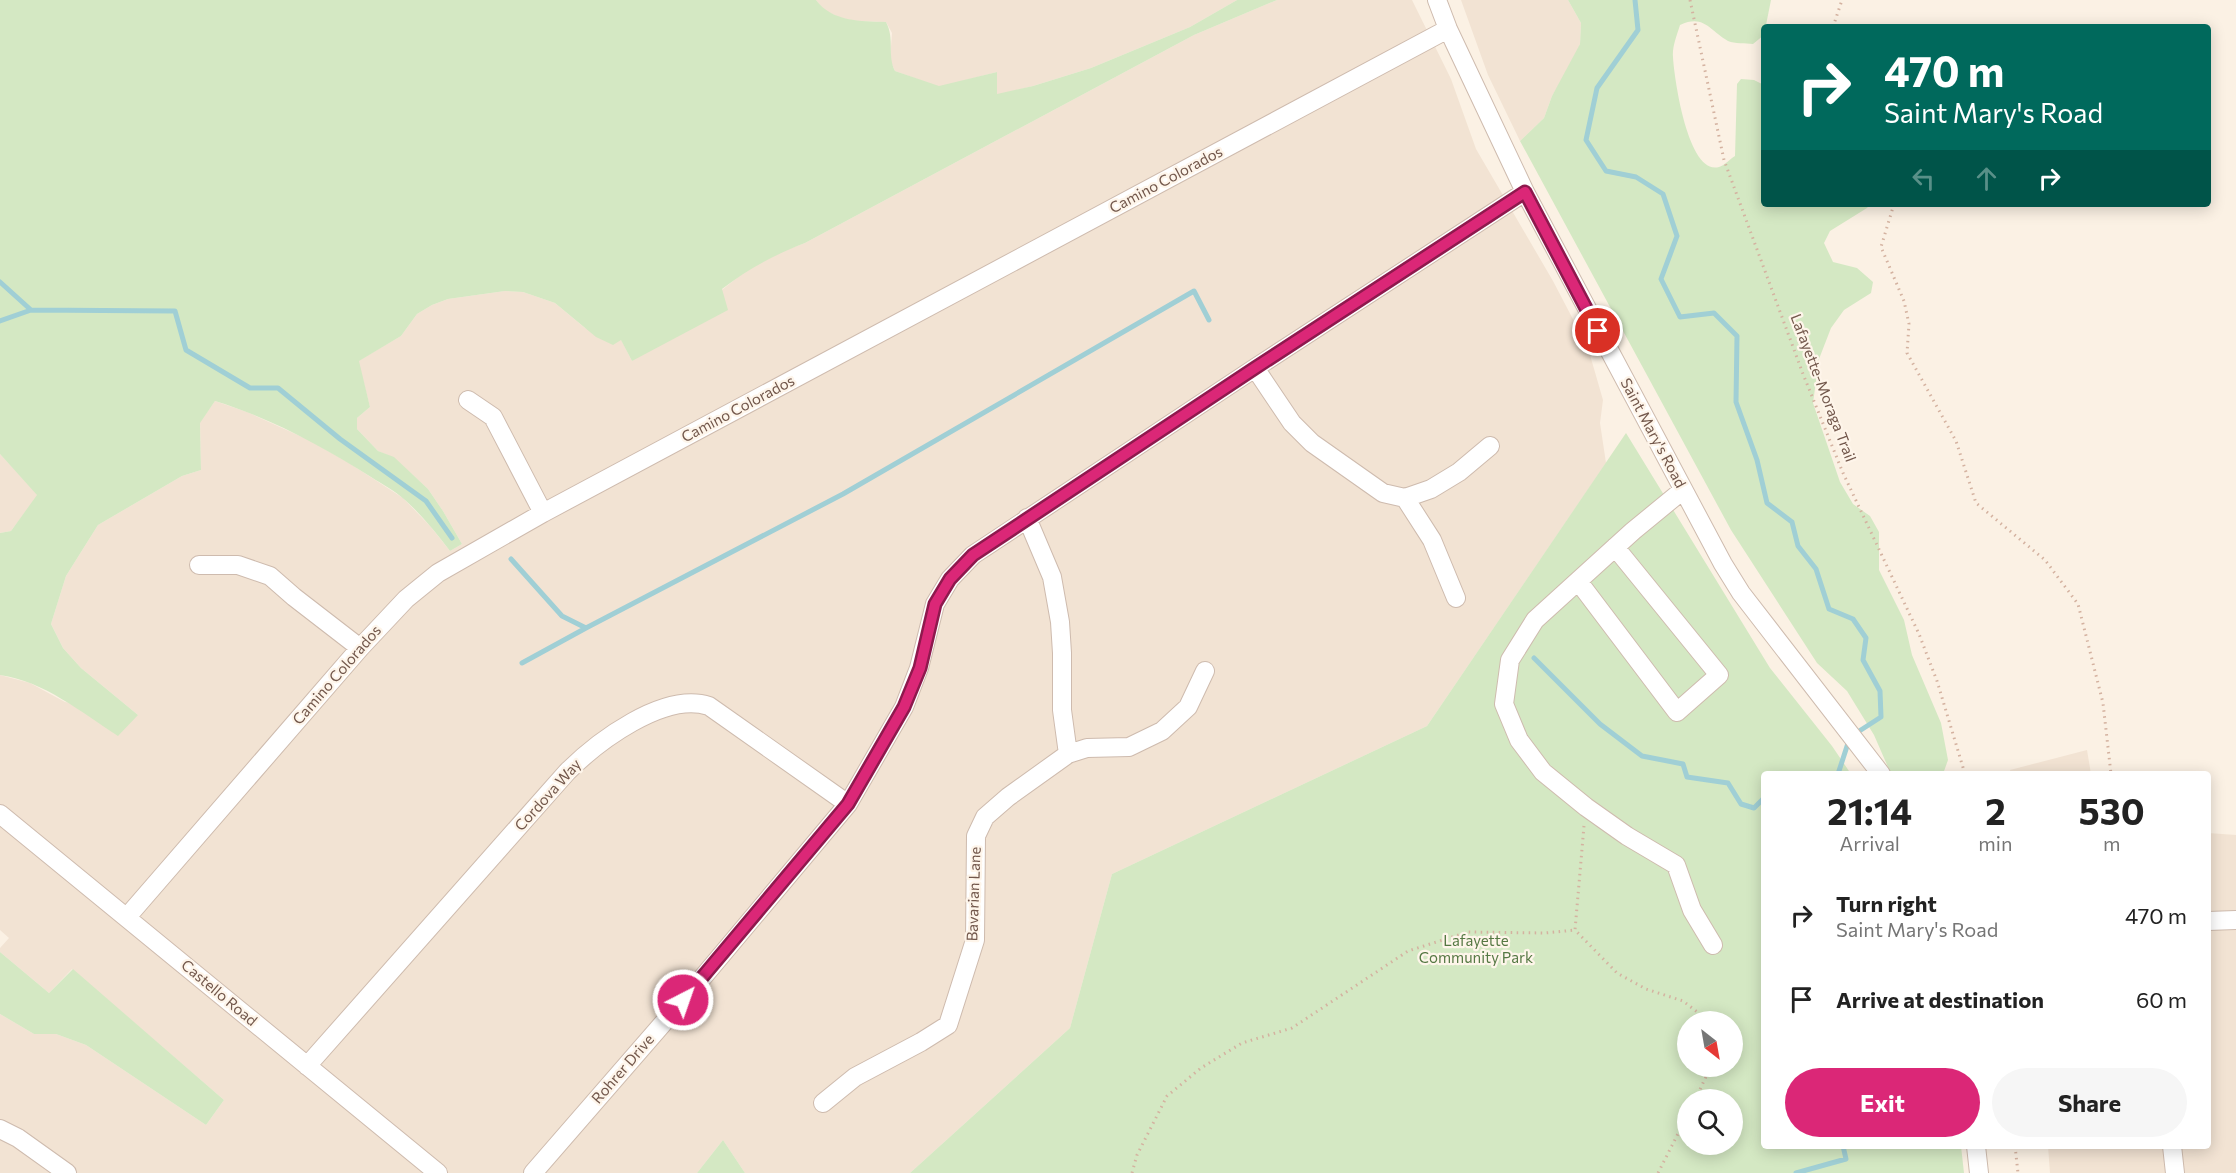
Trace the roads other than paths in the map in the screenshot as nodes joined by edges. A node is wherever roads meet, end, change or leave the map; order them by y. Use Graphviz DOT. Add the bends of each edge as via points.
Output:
graph roads {
  1 [pos="1437,0"];
  2 [pos="1448,29"];
  3 [pos="1525,192"];
  4 [pos="1255,368"];
  5 [pos="468,400"];
  6 [pos="1490,446"];
  7 [pos="1683,490"];
  8 [pos="1405,498"];
  9 [pos="543,513"];
  10 [pos="1027,518"];
  11 [pos="1615,547"];
  12 [pos="199,565"];
  13 [pos="1578,581"];
  14 [pos="1456,598"];
  15 [pos="360,648"];
  16 [pos="1205,672"];
  17 [pos="1068,754"];
  18 [pos="1878,769"];
  19 [pos="848,804"];
  20 [pos="0,814"];
  21 [pos="127,917"];
  22 [pos="2236,920"];
  23 [pos="2211,921"];
  24 [pos="1713,945"];
  25 [pos="307,1066"];
  26 [pos="824,1103"];
  27 [pos="0,1129"];
  28 [pos="1976,1149"];
  29 [pos="2172,1149"];
  30 [pos="67,1173"];
  31 [pos="438,1173"];
  32 [pos="533,1173"];
  33 [pos="1979,1173"];
  34 [pos="2175,1173"];
  1 -- 2 [label="street, Saint Mary's Road"];
  2 -- 3 [label="street, Saint Mary's Road"];
  2 -- 9 [label="street, Camino Colorados"];
  3 -- 4 [label="street, Rohrer Drive"];
  3 -- 7 [label="street, Saint Mary's Road"];
  4 -- 8 [label="street" via="1292,423 1312,443 1383,494"];
  4 -- 10 [label="street, Rohrer Drive"];
  5 -- 9 [label="street" via="493,417"];
  6 -- 8 [label="street" via="1459,472 1431,489"];
  7 -- 11 [label="street"];
  7 -- 18 [label="street, Saint Mary's Road" via="1741,593"];
  8 -- 14 [label="street" via="1432,540"];
  9 -- 15 [label="street, Camino Colorados" via="438,573 406,599"];
  10 -- 17 [label="street" via="1052,577 1060,622 1062,710"];
  10 -- 19 [label="street, Rohrer Drive" via="973,555 945,587 935,604 920,668 904,707"];
  11 -- 13 [label="street"];
  11 -- 13 [label="street" via="1719,675 1677,712"];
  12 -- 15 [label="street" via="238,565 270,576"];
  13 -- 24 [label="street" via="1535,620 1510,660 1504,704 1519,740 1543,772 1627,836 1676,865 1692,910"];
  15 -- 21 [label="street, Camino Colorados"];
  16 -- 17 [label="street" via="1188,707 1162,731 1129,747 1086,748"];
  17 -- 26 [label="street, Bavarian Lane" via="985,817 976,837 975,940 948,1025 855,1077"];
  19 -- 25 [label="street, Cordova Way" via="709,706 684,703 631,723 584,755 567,772"];
  19 -- 32 [label="street, Rohrer Drive"];
  20 -- 21 [label="street, Castello Road"];
  21 -- 25 [label="street, Castello Road"];
  22 -- 23 [label="street"];
  25 -- 31 [label="street, Castello Road"];
  27 -- 30 [label="street"];
  28 -- 33 [label="street"];
  29 -- 34 [label="street"];
}
